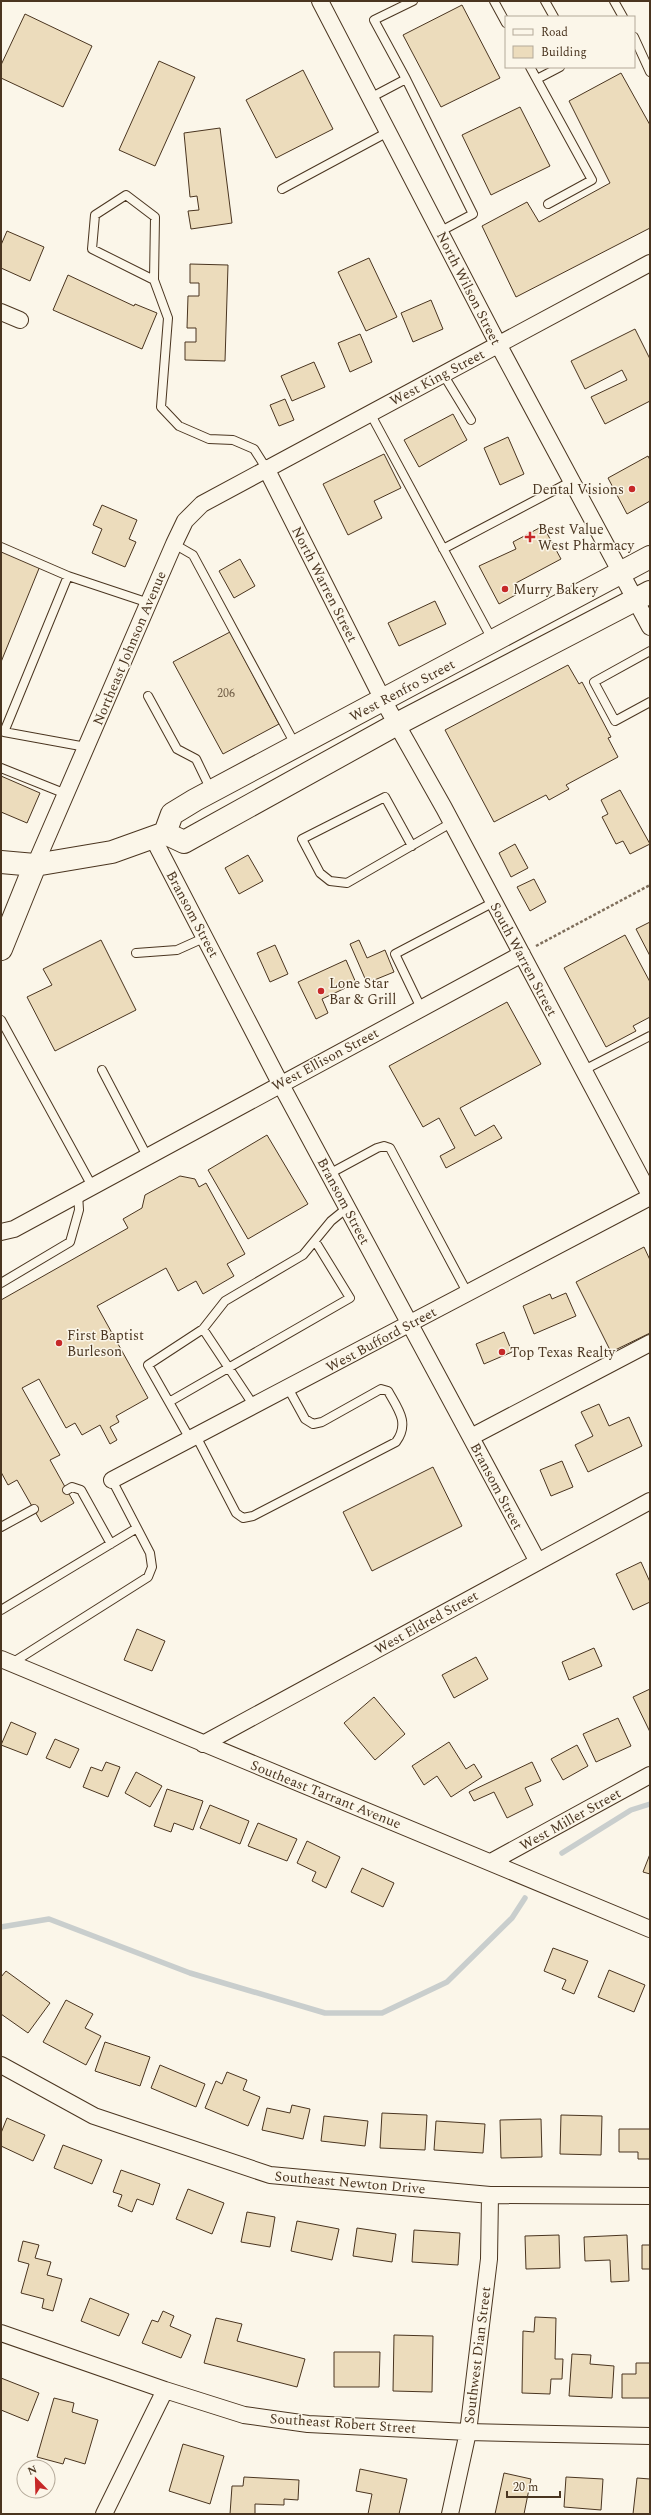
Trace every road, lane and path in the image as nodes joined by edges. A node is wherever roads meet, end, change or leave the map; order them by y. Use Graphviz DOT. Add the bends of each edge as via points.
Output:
graph roads {
  1 [pos="320,1"];
  2 [pos="413,1"];
  3 [pos="494,1"];
  4 [pos="545,1"];
  5 [pos="614,1"];
  6 [pos="553,16"];
  7 [pos="622,16"];
  8 [pos="505,20"];
  9 [pos="635,39"];
  10 [pos="531,68"];
  11 [pos="558,68"];
  12 [pos="650,72"];
  13 [pos="406,79"];
  14 [pos="537,79"];
  15 [pos="370,98"];
  16 [pos="388,132"];
  17 [pos="282,189"];
  18 [pos="548,204"];
  19 [pos="441,231"];
  20 [pos="650,263"];
  21 [pos="154,280"];
  22 [pos="1,312"];
  23 [pos="20,320"];
  24 [pos="498,344"];
  25 [pos="443,374"];
  26 [pos="370,413"];
  27 [pos="471,420"];
  28 [pos="266,468"];
  29 [pos="572,481"];
  30 [pos="174,544"];
  31 [pos="1,547"];
  32 [pos="443,549"];
  33 [pos="650,557"];
  34 [pos="620,574"];
  35 [pos="68,576"];
  36 [pos="642,596"];
  37 [pos="149,604"];
  38 [pos="650,627"];
  39 [pos="493,641"];
  40 [pos="650,651"];
  41 [pos="148,696"];
  42 [pos="383,700"];
  43 [pos="650,702"];
  44 [pos="397,724"];
  45 [pos="2,731"];
  46 [pos="86,747"];
  47 [pos="296,747"];
  48 [pos="1,768"];
  49 [pos="212,792"];
  50 [pos="66,794"];
  51 [pos="451,823"];
  52 [pos="159,836"];
  53 [pos="412,846"];
  54 [pos="1,862"];
  55 [pos="35,865"];
  56 [pos="650,885"];
  57 [pos="494,902"];
  58 [pos="206,937"];
  59 [pos="1,949"];
  60 [pos="136,953"];
  61 [pos="522,954"];
  62 [pos="421,1008"];
  63 [pos="1,1020"];
  64 [pos="650,1036"];
  65 [pos="102,1070"];
  66 [pos="584,1070"];
  67 [pos="280,1083"];
  68 [pos="146,1156"];
  69 [pos="329,1174"];
  70 [pos="85,1190"];
  71 [pos="650,1196"];
  72 [pos="347,1208"];
  73 [pos="1,1232"];
  74 [pos="315,1241"];
  75 [pos="1,1282"];
  76 [pos="468,1294"];
  77 [pos="410,1325"];
  78 [pos="203,1329"];
  79 [pos="650,1343"];
  80 [pos="229,1369"];
  81 [pos="288,1388"];
  82 [pos="169,1402"];
  83 [pos="254,1406"];
  84 [pos="471,1437"];
  85 [pos="193,1438"];
  86 [pos="112,1480"];
  87 [pos="67,1490"];
  88 [pos="650,1501"];
  89 [pos="34,1509"];
  90 [pos="1,1527"];
  91 [pos="137,1528"];
  92 [pos="111,1544"];
  93 [pos="538,1562"];
  94 [pos="1,1610"];
  95 [pos="6,1662"];
  96 [pos="203,1744"];
  97 [pos="650,1775"];
  98 [pos="491,1862"];
  99 [pos="650,1929"];
  100 [pos="4,2074"];
  101 [pos="490,2195"];
  102 [pos="650,2196"];
  103 [pos="1,2333"];
  104 [pos="165,2390"];
  105 [pos="468,2432"];
  106 [pos="650,2436"];
  107 [pos="104,2514"];
  108 [pos="450,2514"];
  1 -- 15 [label="street, North Wilson Street"];
  2 -- 13 [label="lane" via="374,20"];
  3 -- 8 [label="lane"];
  4 -- 6 [label="lane"];
  5 -- 7 [label="lane"];
  9 -- 12 [label="lane"];
  10 -- 14 [label="lane"];
  11 -- 14 [label="lane"];
  13 -- 15 [label="lane"];
  13 -- 19 [label="lane" via="473,214"];
  14 -- 18 [label="lane" via="592,180"];
  15 -- 16 [label="street, North Wilson Street"];
  16 -- 17 [label="lane"];
  16 -- 19 [label="street, North Wilson Street"];
  19 -- 24 [label="street, North Wilson Street"];
  20 -- 24 [label="street, West King Street"];
  21 -- 21 [label="lane" via="155,217 126,195 95,215 92,249"];
  21 -- 28 [label="lane" via="168,318 161,407 179,426 209,439 233,440 254,449"];
  22 -- 23 [label="street"];
  24 -- 25 [label="street, West King Street"];
  24 -- 29 [label="street, North Wilson Street"];
  25 -- 26 [label="street, West King Street"];
  25 -- 27 [label="lane"];
  26 -- 28 [label="street, West King Street"];
  26 -- 32 [label="lane"];
  28 -- 30 [label="street, Northeast Johnson Avenue" via="202,504 186,521"];
  28 -- 42 [label="street, North Warren Street"];
  29 -- 32 [label="lane"];
  29 -- 34 [label="street, North Wilson Street"];
  30 -- 37 [label="street, Northeast Johnson Avenue"];
  30 -- 47 [label="lane" via="193,555"];
  31 -- 35 [label="lane"];
  32 -- 39 [label="lane"];
  33 -- 34 [label="main road, West Renfro Street"];
  34 -- 36 [label="street, North Wilson Street"];
  34 -- 39 [label="main road, West Renfro Street"];
  35 -- 37 [label="lane"];
  35 -- 45 [label="lane"];
  36 -- 38 [label="street, North Wilson Street"];
  36 -- 44 [label="main road, West Renfro Street"];
  37 -- 46 [label="street, Northeast Johnson Avenue"];
  39 -- 42 [label="main road, West Renfro Street"];
  40 -- 43 [label="lane" via="594,682 615,721"];
  41 -- 49 [label="lane" via="178,749 196,758"];
  42 -- 44 [label="street, North Warren Street"];
  42 -- 47 [label="main road, West Renfro Street"];
  44 -- 51 [label="street, South Warren Street"];
  44 -- 52 [label="main road, West Renfro Street" via="184,842"];
  45 -- 46 [label="lane"];
  46 -- 50 [label="street, Northeast Johnson Avenue"];
  47 -- 49 [label="main road, West Renfro Street"];
  48 -- 50 [label="lane"];
  49 -- 52 [label="main road, West Renfro Street" via="172,814"];
  50 -- 55 [label="street, Northeast Johnson Avenue"];
  51 -- 53 [label="lane"];
  51 -- 57 [label="street, South Warren Street"];
  52 -- 55 [label="main road" via="112,852"];
  52 -- 58 [label="street, Bransom Street"];
  53 -- 53 [label="lane" via="347,883 338,884 320,873 302,839 385,797"];
  54 -- 55 [label="main road"];
  55 -- 59 [label="main road"];
  56 -- 61 [label="path"];
  57 -- 61 [label="street, South Warren Street"];
  57 -- 62 [label="lane" via="395,954"];
  58 -- 60 [label="lane" via="176,950"];
  58 -- 67 [label="street, Bransom Street"];
  61 -- 62 [label="street, West Ellison Street"];
  61 -- 66 [label="street, South Warren Street"];
  62 -- 67 [label="street, West Ellison Street"];
  63 -- 70 [label="lane"];
  64 -- 66 [label="lane"];
  65 -- 68 [label="lane"];
  66 -- 71 [label="street, South Warren Street"];
  67 -- 68 [label="street, West Ellison Street"];
  67 -- 69 [label="street, Bransom Street"];
  68 -- 70 [label="street, West Ellison Street"];
  69 -- 72 [label="street, Bransom Street"];
  69 -- 76 [label="lane" via="377,1148 390,1148"];
  70 -- 73 [label="street, West Ellison Street" via="14,1229"];
  70 -- 75 [label="lane" via="70,1242"];
  71 -- 76 [label="street, West Bufford Street"];
  72 -- 74 [label="lane" via="331,1221"];
  72 -- 77 [label="street, Bransom Street"];
  74 -- 78 [label="lane" via="304,1255 225,1301"];
  74 -- 80 [label="lane" via="350,1298"];
  76 -- 77 [label="street, West Bufford Street"];
  77 -- 81 [label="street, West Bufford Street"];
  77 -- 84 [label="street, Bransom Street"];
  78 -- 80 [label="lane"];
  78 -- 82 [label="lane" via="148,1365"];
  79 -- 84 [label="street"];
  80 -- 82 [label="lane"];
  80 -- 83 [label="lane"];
  81 -- 83 [label="street, West Bufford Street"];
  81 -- 85 [label="lane" via="305,1419 313,1424 322,1422 381,1389 388,1391 404,1420 403,1433 396,1442 254,1516 243,1518 236,1513"];
  82 -- 85 [label="lane"];
  83 -- 85 [label="street, West Bufford Street"];
  84 -- 93 [label="street, Bransom Street"];
  85 -- 86 [label="street, West Bufford Street"];
  86 -- 91 [label="lane"];
  87 -- 92 [label="lane" via="72,1487 81,1490"];
  88 -- 93 [label="street, West Eldred Street"];
  89 -- 90 [label="lane"];
  91 -- 92 [label="lane"];
  91 -- 95 [label="lane" via="150,1553 152,1567 148,1577"];
  92 -- 94 [label="lane"];
  93 -- 96 [label="street, West Eldred Street"];
  95 -- 96 [label="street, Southeast Tarrant Avenue"];
  96 -- 98 [label="street, Southeast Tarrant Avenue"];
  97 -- 98 [label="street, West Miller Street"];
  98 -- 99 [label="street, Southeast Tarrant Avenue"];
  100 -- 101 [label="street, Southeast Newton Drive" via="94,2116 270,2175"];
  101 -- 102 [label="street, Southeast Newton Drive"];
  101 -- 105 [label="street, Southwest Dian Street" via="489,2259"];
  103 -- 104 [label="street, Southeast Robert Street"];
  104 -- 105 [label="street, Southeast Robert Street" via="244,2415 308,2424"];
  104 -- 107 [label="street"];
  105 -- 106 [label="street, Southeast Robert Street"];
  105 -- 108 [label="street, Southwest Dian Street"];
}
